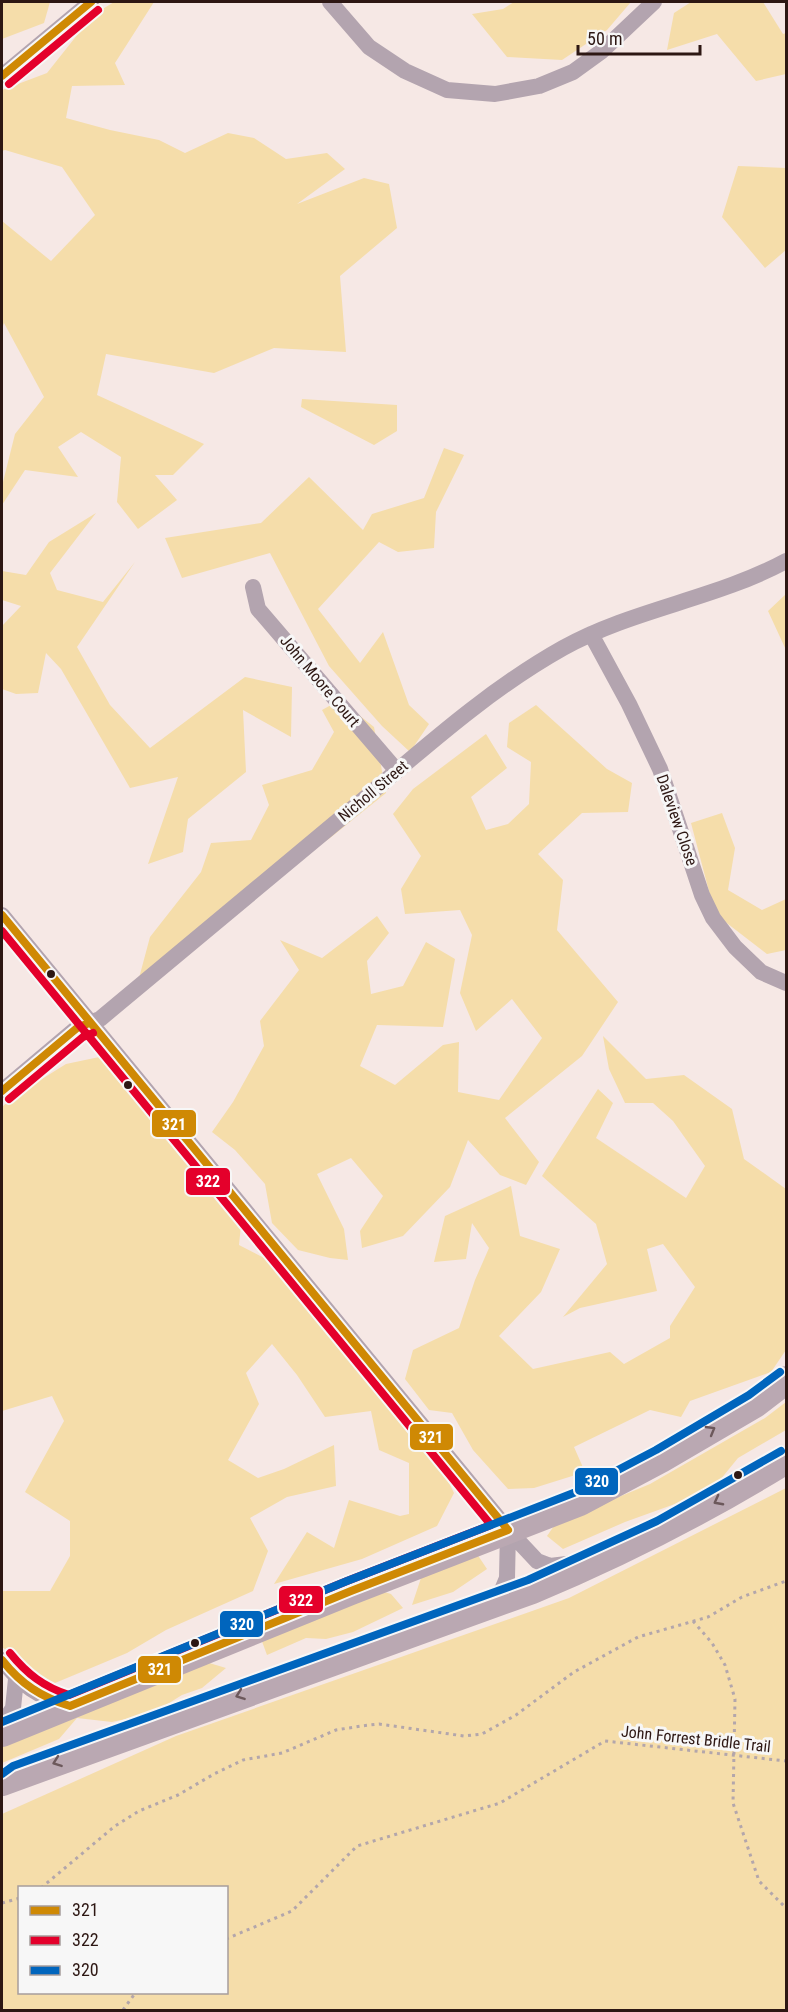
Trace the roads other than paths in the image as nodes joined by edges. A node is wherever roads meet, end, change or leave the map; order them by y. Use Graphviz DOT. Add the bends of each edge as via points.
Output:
graph roads {
  1 [pos="92,2"];
  2 [pos="330,2"];
  3 [pos="654,2"];
  4 [pos="2,76"];
  5 [pos="786,561"];
  6 [pos="253,587"];
  7 [pos="591,634"];
  8 [pos="397,771"];
  9 [pos="2,915"];
  10 [pos="786,983"];
  11 [pos="89,1023"];
  12 [pos="2,1091"];
  13 [pos="786,1380"];
  14 [pos="786,1460"];
  15 [pos="508,1530"];
  16 [pos="625,1549"];
  17 [pos="485,1606"];
  18 [pos="2,1660"];
  19 [pos="16,1678"];
  20 [pos="70,1706"];
  21 [pos="2,1725"];
  22 [pos="2,1733"];
  23 [pos="2,1782"];
  1 -- 4 [label="street"];
  2 -- 3 [label="street" via="369,47 405,70 447,90 495,94 539,86 573,72 602,51"];
  5 -- 7 [label="street, Nicholl Street" via="715,591"];
  6 -- 8 [label="street, John Moore Court" via="258,609"];
  7 -- 8 [label="street, Nicholl Street" via="512,679"];
  7 -- 10 [label="street, Daleview Close" via="660,769 713,918 761,972"];
  8 -- 11 [label="street, Nicholl Street" via="100,1018"];
  9 -- 11 [label="street"];
  11 -- 12 [label="street, Nicholl Street" via="77,1028"];
  11 -- 15 [label="street"];
  15 -- 13 [label="highway, one-way" via="580,1502 661,1459 755,1404"];
  14 -- 16 [label="highway, one-way" via="720,1500"];
  15 -- 16 [label="street" via="537,1561 550,1566 577,1563"];
  15 -- 17 [label="street" via="507,1578 502,1590"];
  15 -- 20 [label="highway"];
  16 -- 17 [label="highway"];
  17 -- 23 [label="highway, one-way"];
  18 -- 19 [label="street"];
  19 -- 20 [label="street" via="50,1701"];
  19 -- 21 [label="street" via="13,1708"];
  20 -- 22 [label="highway"];
}
